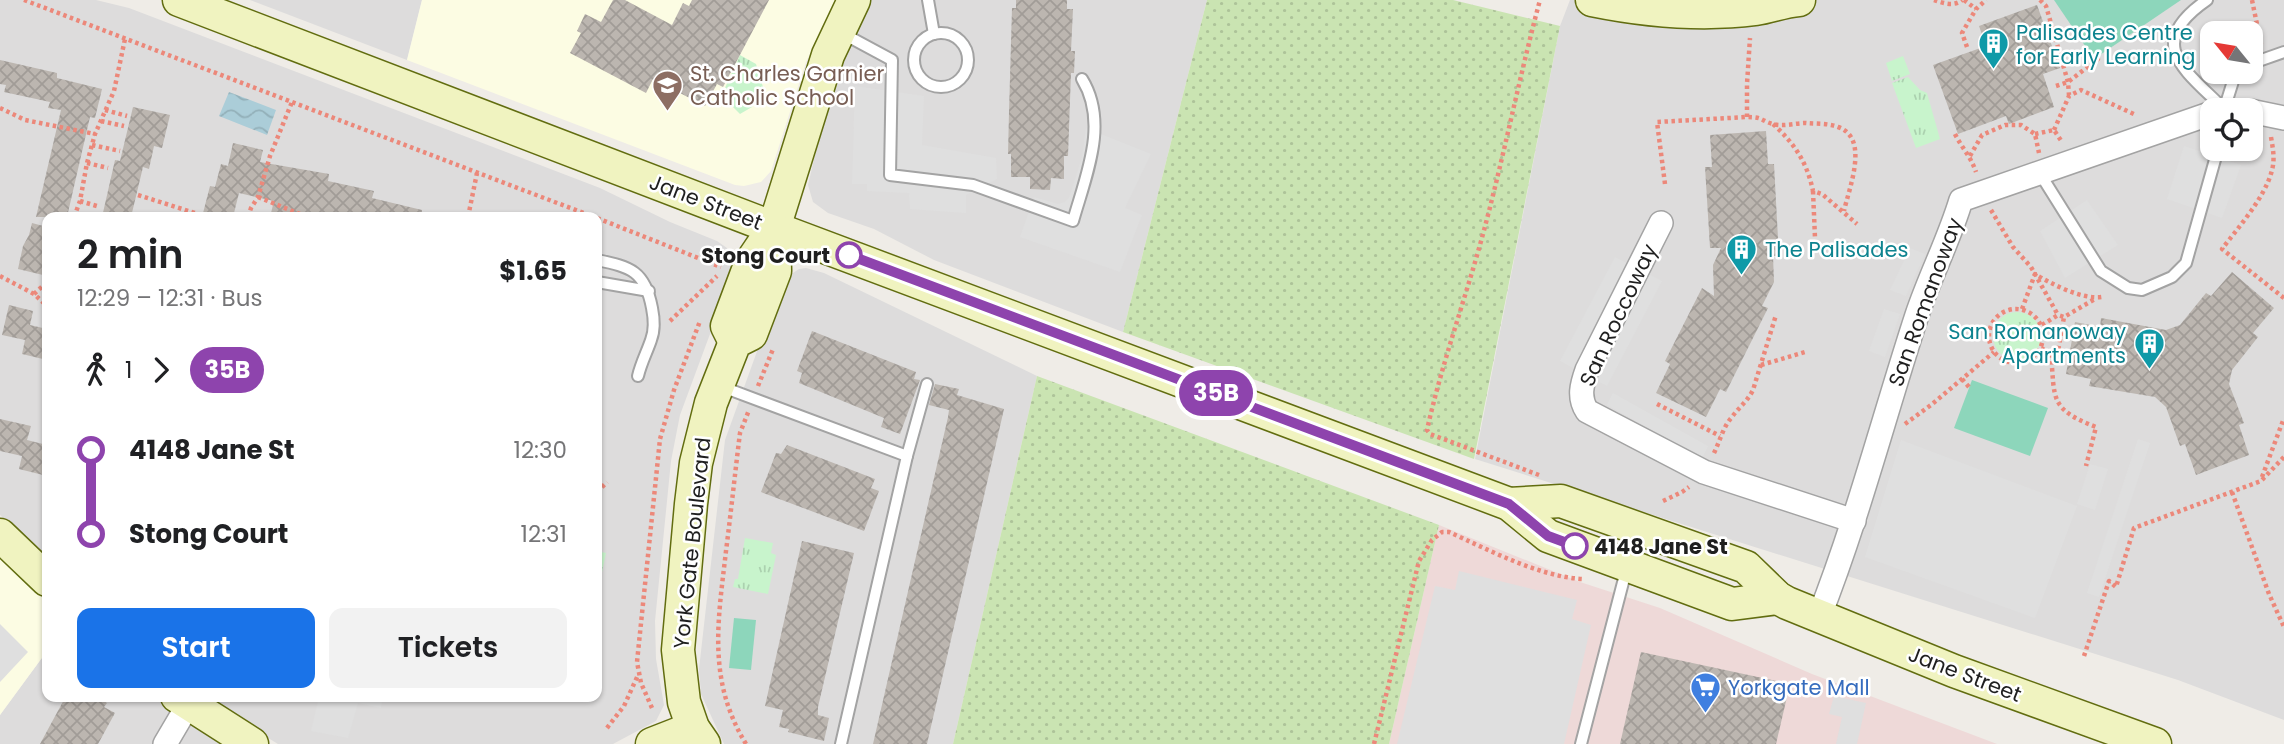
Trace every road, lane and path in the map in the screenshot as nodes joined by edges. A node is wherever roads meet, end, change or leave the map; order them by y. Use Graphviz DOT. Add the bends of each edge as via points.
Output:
graph roads {
  1 [pos="24,0"];
  2 [pos="179,0"];
  3 [pos="854,0"];
  4 [pos="928,0"];
  5 [pos="1540,0"];
  6 [pos="1592,0"];
  7 [pos="1790,0"];
  8 [pos="1799,0"];
  9 [pos="1934,0"];
  10 [pos="1963,0"];
  11 [pos="1986,0"];
  12 [pos="2040,0"];
  13 [pos="2207,0"];
  14 [pos="2252,0"];
  15 [pos="1976,9"];
  16 [pos="2256,21"];
  17 [pos="838,31"];
  18 [pos="934,34"];
  19 [pos="125,38"];
  20 [pos="1751,38"];
  21 [pos="1967,47"];
  22 [pos="2284,52"];
  23 [pos="2097,56"];
  24 [pos="2263,59"];
  25 [pos="892,60"];
  26 [pos="915,64"];
  27 [pos="2078,74"];
  28 [pos="1082,79"];
  29 [pos="2068,82"];
  30 [pos="2056,86"];
  31 [pos="2081,90"];
  32 [pos="2069,96"];
  33 [pos="2212,98"];
  34 [pos="292,102"];
  35 [pos="0,108"];
  36 [pos="105,110"];
  37 [pos="127,116"];
  38 [pos="2137,116"];
  39 [pos="1747,117"];
  40 [pos="2200,117"];
  41 [pos="101,121"];
  42 [pos="1773,124"];
  43 [pos="2277,125"];
  44 [pos="124,126"];
  45 [pos="2054,130"];
  46 [pos="95,134"];
  47 [pos="1955,134"];
  48 [pos="2035,134"];
  49 [pos="92,145"];
  50 [pos="120,151"];
  51 [pos="1970,156"];
  52 [pos="2074,160"];
  53 [pos="2215,161"];
  54 [pos="87,163"];
  55 [pos="2039,164"];
  56 [pos="108,168"];
  57 [pos="477,173"];
  58 [pos="1978,178"];
  59 [pos="1665,184"];
  60 [pos="1813,191"];
  61 [pos="138,195"];
  62 [pos="258,197"];
  63 [pos="80,201"];
  64 [pos="1998,203"];
  65 [pos="100,208"];
  66 [pos="1844,211"];
  67 [pos="76,212"];
  68 [pos="192,212"];
  69 [pos="250,212"];
  70 [pos="295,212"];
  71 [pos="469,212"];
  72 [pos="579,212"];
  73 [pos="602,221"];
  74 [pos="1661,223"];
  75 [pos="1857,224"];
  76 [pos="774,228"];
  77 [pos="1815,238"];
  78 [pos="602,261"];
  79 [pos="2035,274"];
  80 [pos="718,275"];
  81 [pos="0,276"];
  82 [pos="602,283"];
  83 [pos="713,288"];
  84 [pos="42,290"];
  85 [pos="649,291"];
  86 [pos="34,294"];
  87 [pos="2284,298"];
  88 [pos="42,301"];
  89 [pos="2022,309"];
  90 [pos="703,313"];
  91 [pos="1776,315"];
  92 [pos="2057,316"];
  93 [pos="2064,317"];
  94 [pos="2042,325"];
  95 [pos="652,338"];
  96 [pos="774,346"];
  97 [pos="2041,348"];
  98 [pos="1805,352"];
  99 [pos="1994,352"];
  100 [pos="2051,354"];
  101 [pos="1760,365"];
  102 [pos="638,376"];
  103 [pos="1962,379"];
  104 [pos="927,384"];
  105 [pos="719,385"];
  106 [pos="1969,387"];
  107 [pos="753,398"];
  108 [pos="1657,404"];
  109 [pos="2284,418"];
  110 [pos="1897,428"];
  111 [pos="1720,436"];
  112 [pos="907,456"];
  113 [pos="2284,457"];
  114 [pos="2086,466"];
  115 [pos="1704,472"];
  116 [pos="1546,477"];
  117 [pos="2260,481"];
  118 [pos="607,482"];
  119 [pos="602,487"];
  120 [pos="2232,492"];
  121 [pos="1663,501"];
  122 [pos="1509,504"];
  123 [pos="1854,521"];
  124 [pos="1640,530"];
  125 [pos="0,535"];
  126 [pos="1627,566"];
  127 [pos="42,572"];
  128 [pos="1586,579"];
  129 [pos="1778,598"];
  130 [pos="1819,617"];
  131 [pos="2284,627"];
  132 [pos="2084,656"];
  133 [pos="638,673"];
  134 [pos="183,702"];
  135 [pos="185,702"];
  136 [pos="652,708"];
  137 [pos="607,728"];
  138 [pos="699,736"];
  139 [pos="165,744"];
  140 [pos="252,744"];
  141 [pos="652,744"];
  142 [pos="746,744"];
  143 [pos="841,744"];
  144 [pos="1374,744"];
  145 [pos="1581,744"];
  146 [pos="2155,744"];
  1 -- 19 [label="path"];
  2 -- 76 [label="main road, Jane Street"];
  3 -- 17 [label="main road"];
  4 -- 18 [label="lane"];
  5 -- 116 [label="path" via="1490,207 1427,430"];
  6 -- 7 [label="main road" via="1696,12 1756,9"];
  7 -- 8 [label="main road"];
  9 -- 10 [label="path" via="1944,4"];
  10 -- 15 [label="path"];
  11 -- 15 [label="path"];
  12 -- 29 [label="path" via="2046,6"];
  13 -- 33 [label="lane" via="2177,26 2174,39 2182,66"];
  14 -- 16 [label="path"];
  15 -- 21 [label="path" via="1962,33"];
  17 -- 25 [label="lane"];
  17 -- 76 [label="main road"];
  18 -- 26 [label="lane" via="921,42"];
  18 -- 26 [label="lane" via="951,35 964,46 968,62 961,78 946,86 930,84"];
  19 -- 34 [label="path"];
  19 -- 36 [label="path" via="114,91"];
  20 -- 39 [label="path"];
  22 -- 24 [label="lane"];
  23 -- 27 [label="path"];
  25 -- 26 [label="lane"];
  25 -- 28 [label="lane" via="890,175 972,185 1073,221 1095,137 1096,112"];
  27 -- 29 [label="path"];
  27 -- 31 [label="path"];
  29 -- 30 [label="path"];
  29 -- 32 [label="path"];
  31 -- 32 [label="path"];
  31 -- 38 [label="path"];
  32 -- 45 [label="path"];
  34 -- 57 [label="path"];
  34 -- 62 [label="path"];
  35 -- 46 [label="path" via="25,120"];
  36 -- 37 [label="path"];
  36 -- 41 [label="path"];
  39 -- 42 [label="path" via="1761,117"];
  39 -- 59 [label="path" via="1657,122"];
  40 -- 52 [label="street, San Romanoway"];
  41 -- 44 [label="path"];
  41 -- 46 [label="path"];
  42 -- 60 [label="path" via="1799,151"];
  42 -- 66 [label="path" via="1829,125 1852,137 1857,152"];
  43 -- 87 [label="path" via="2272,173 2222,249"];
  45 -- 48 [label="path"];
  45 -- 52 [label="path"];
  46 -- 49 [label="path"];
  47 -- 51 [label="path"];
  48 -- 51 [label="path" via="2021,125 2005,125 1982,135"];
  48 -- 55 [label="path"];
  49 -- 50 [label="path"];
  49 -- 54 [label="path"];
  51 -- 58 [label="path"];
  52 -- 55 [label="street, San Romanoway"];
  53 -- 55 [label="lane" via="2186,263 2172,277 2142,290 2128,288 2101,271"];
  54 -- 56 [label="path"];
  54 -- 63 [label="path"];
  55 -- 123 [label="street, San Romanoway" via="1961,200 1918,312"];
  57 -- 71 [label="path"];
  57 -- 72 [label="path"];
  60 -- 66 [label="path"];
  60 -- 77 [label="path"];
  61 -- 68 [label="path"];
  62 -- 69 [label="path"];
  62 -- 70 [label="path"];
  63 -- 65 [label="path"];
  63 -- 67 [label="path"];
  64 -- 79 [label="path" via="1989,206"];
  66 -- 75 [label="path"];
  73 -- 80 [label="path" via="721,265"];
  74 -- 115 [label="street, San Roccoway" via="1587,370 1582,404 1587,411"];
  76 -- 105 [label="main road, York Gate Boulevard" via="775,271 751,334 735,342"];
  76 -- 122 [label="main road, Jane Street"];
  78 -- 85 [label="lane" via="628,268 643,279"];
  79 -- 89 [label="path"];
  79 -- 92 [label="path"];
  79 -- 93 [label="path" via="2060,288 2099,298"];
  80 -- 83 [label="path"];
  80 -- 95 [label="path"];
  81 -- 86 [label="path"];
  82 -- 85 [label="lane"];
  84 -- 86 [label="path"];
  85 -- 95 [label="lane"];
  86 -- 88 [label="path"];
  89 -- 94 [label="path"];
  89 -- 99 [label="path" via="2009,309 1994,321 1989,333"];
  90 -- 133 [label="path" via="660,439"];
  91 -- 101 [label="path"];
  92 -- 93 [label="path"];
  92 -- 94 [label="path"];
  93 -- 100 [label="path" via="2058,351"];
  94 -- 97 [label="path"];
  95 -- 102 [label="lane"];
  96 -- 107 [label="path"];
  97 -- 99 [label="path" via="2018,363"];
  97 -- 100 [label="path"];
  98 -- 101 [label="path"];
  99 -- 103 [label="path"];
  100 -- 114 [label="path" via="2053,389 2060,407 2096,427"];
  101 -- 111 [label="path" via="1748,400"];
  103 -- 106 [label="path"];
  103 -- 110 [label="path"];
  104 -- 112 [label="lane"];
  105 -- 107 [label="lane"];
  105 -- 138 [label="main road, York Gate Boulevard" via="696,463 678,650 684,702"];
  107 -- 112 [label="lane"];
  107 -- 142 [label="path" via="740,433 717,626 724,695"];
  108 -- 111 [label="path"];
  109 -- 117 [label="path"];
  111 -- 115 [label="path"];
  112 -- 143 [label="lane"];
  113 -- 117 [label="path"];
  115 -- 121 [label="path" via="1682,492"];
  115 -- 123 [label="street, San Roccoway"];
  117 -- 120 [label="path"];
  118 -- 119 [label="path"];
  120 -- 131 [label="path"];
  120 -- 132 [label="path" via="2134,528 2116,587 2109,581"];
  122 -- 124 [label="main road, Jane Street" via="1561,501"];
  122 -- 126 [label="main road, Jane Street" via="1548,536"];
  123 -- 130 [label="street, San Romanoway"];
  124 -- 126 [label="main road"];
  124 -- 129 [label="main road, Jane Street" via="1746,567"];
  125 -- 127 [label="main road"];
  126 -- 129 [label="main road, Jane Street" via="1732,604"];
  126 -- 145 [label="lane"];
  128 -- 144 [label="path" via="1564,578 1442,531 1419,561"];
  129 -- 130 [label="main road, Jane Street"];
  130 -- 146 [label="main road, Jane Street"];
  133 -- 136 [label="path"];
  133 -- 137 [label="path" via="624,706"];
  134 -- 139 [label="street"];
  135 -- 140 [label="main road"];
  138 -- 141 [label="main road"];
}
